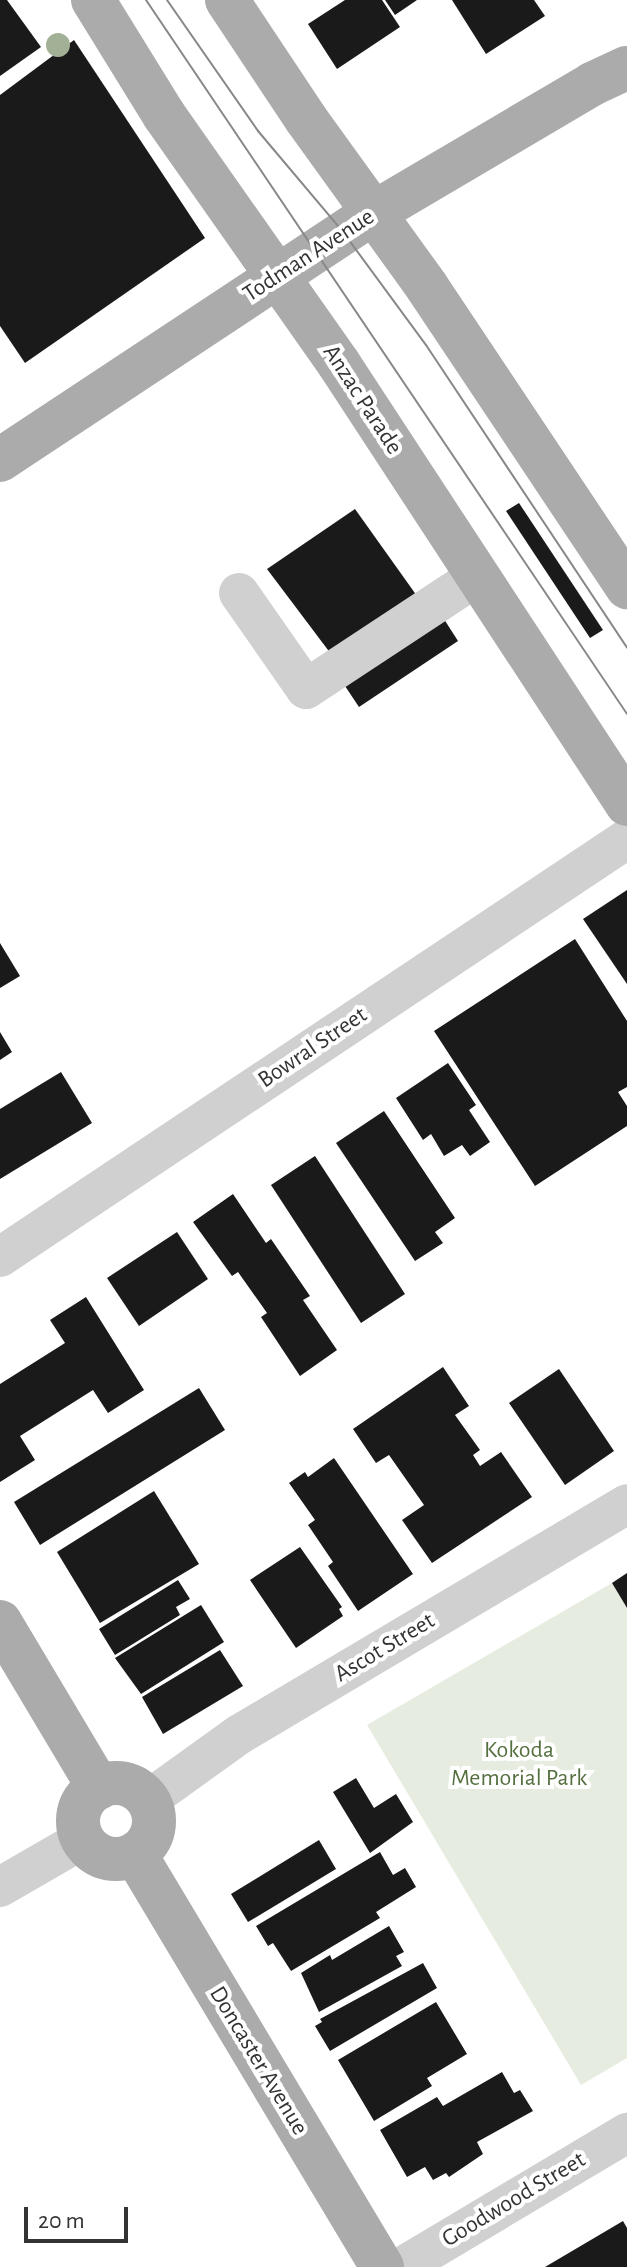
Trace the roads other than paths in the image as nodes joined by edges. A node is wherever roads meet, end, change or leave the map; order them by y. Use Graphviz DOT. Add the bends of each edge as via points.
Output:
graph roads {
  1 [pos="93,0"];
  2 [pos="227,0"];
  3 [pos="627,68"];
  4 [pos="375,212"];
  5 [pos="279,275"];
  6 [pos="0,460"];
  7 [pos="476,577"];
  8 [pos="627,587"];
  9 [pos="239,593"];
  10 [pos="627,804"];
  11 [pos="627,839"];
  12 [pos="0,1257"];
  13 [pos="627,1504"];
  14 [pos="0,1622"];
  15 [pos="99,1788"];
  16 [pos="148,1800"];
  17 [pos="83,1839"];
  18 [pos="135,1854"];
  19 [pos="0,1887"];
  20 [pos="627,2133"];
  21 [pos="382,2267"];
  22 [pos="402,2267"];
  1 -- 5 [label="main road, Anzac Parade" via="164,115"];
  2 -- 4 [label="main road"];
  3 -- 4 [label="main road, Todman Avenue"];
  4 -- 5 [label="main road, Todman Avenue"];
  4 -- 8 [label="main road"];
  5 -- 6 [label="main road, Todman Avenue"];
  5 -- 7 [label="main road, Anzac Parade"];
  7 -- 9 [label="street" via="306,689"];
  7 -- 10 [label="main road, Anzac Parade"];
  11 -- 12 [label="street, Bowral Street"];
  13 -- 16 [label="street, Ascot Street" via="240,1734"];
  14 -- 15 [label="main road"];
  15 -- 16 [label="main road" via="128,1785"];
  15 -- 17 [label="main road" via="79,1813"];
  16 -- 18 [label="main road" via="152,1835"];
  17 -- 18 [label="main road" via="111,1859"];
  17 -- 19 [label="street"];
  18 -- 21 [label="main road, Doncaster Avenue"];
  20 -- 22 [label="street, Goodwood Street"];
}
